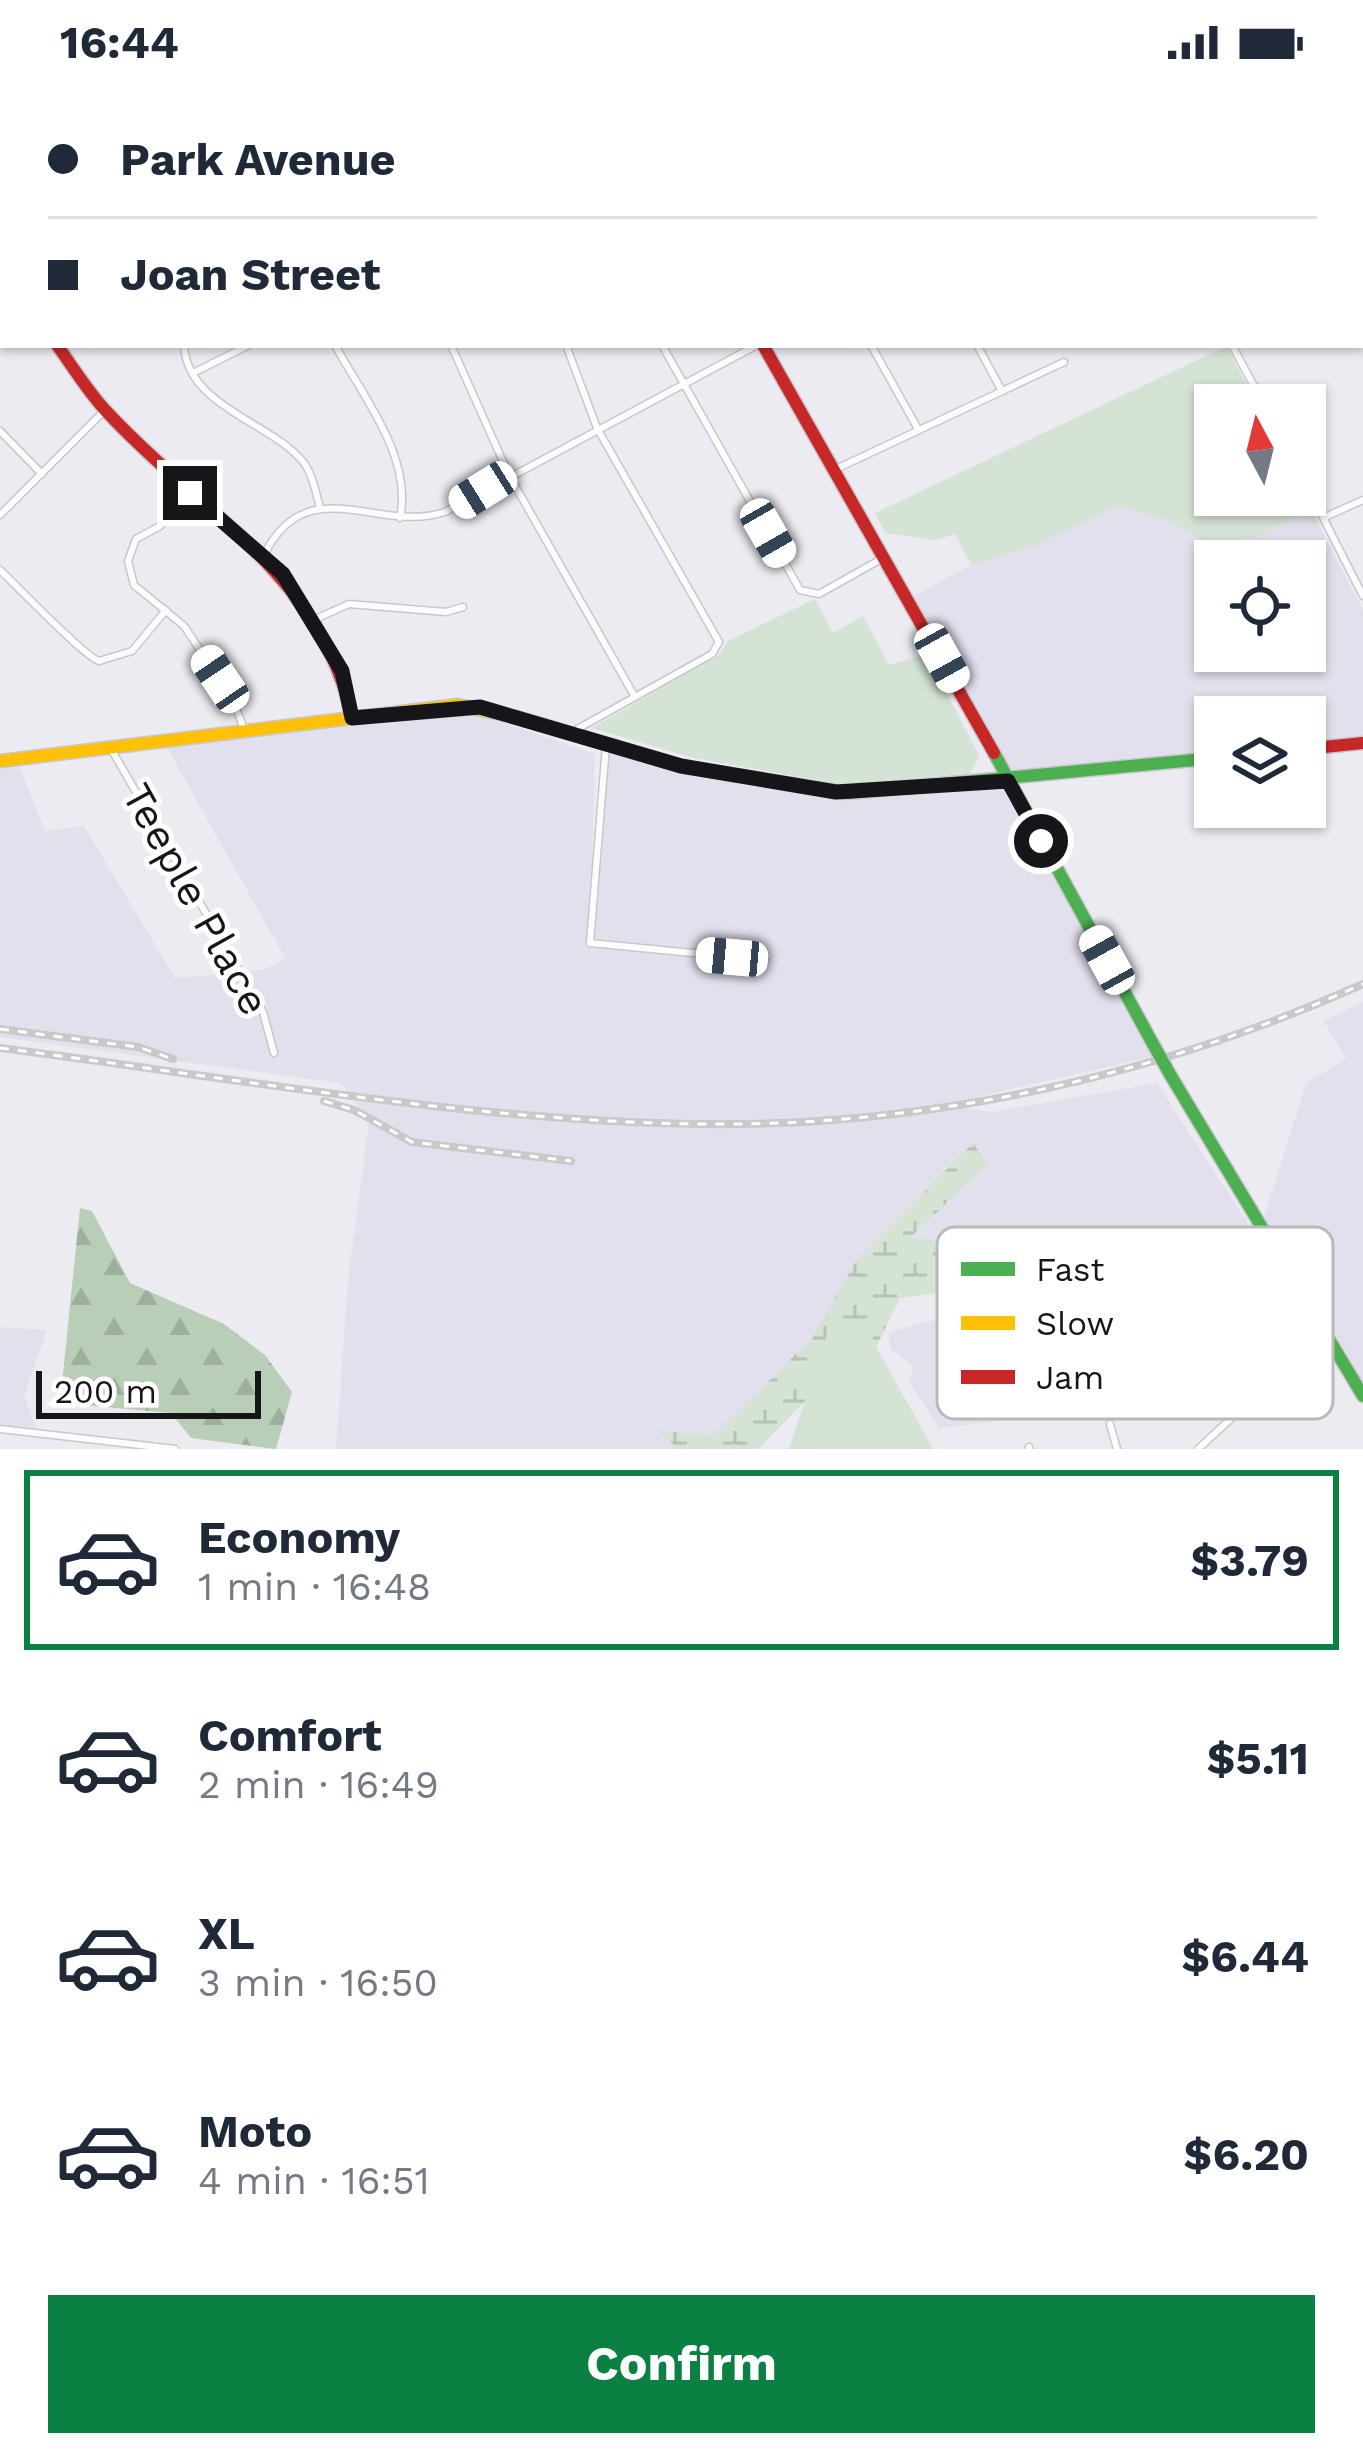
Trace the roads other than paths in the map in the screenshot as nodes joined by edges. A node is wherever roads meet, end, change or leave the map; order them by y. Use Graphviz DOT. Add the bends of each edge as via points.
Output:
graph roads {
  1 [pos="59,348"];
  2 [pos="185,348"];
  3 [pos="243,348"];
  4 [pos="338,348"];
  5 [pos="452,348"];
  6 [pos="567,348"];
  7 [pos="664,348"];
  8 [pos="754,348"];
  9 [pos="762,348"];
  10 [pos="873,348"];
  11 [pos="978,348"];
  12 [pos="1234,348"];
  13 [pos="1064,362"];
  14 [pos="194,374"];
  15 [pos="683,384"];
  16 [pos="1253,384"];
  17 [pos="1002,391"];
  18 [pos="105,410"];
  19 [pos="597,428"];
  20 [pos="918,429"];
  21 [pos="0,431"];
  22 [pos="834,470"];
  23 [pos="42,474"];
  24 [pos="508,475"];
  25 [pos="190,493"];
  26 [pos="1363,500"];
  27 [pos="320,508"];
  28 [pos="0,515"];
  29 [pos="1324,517"];
  30 [pos="400,518"];
  31 [pos="265,554"];
  32 [pos="884,558"];
  33 [pos="0,570"];
  34 [pos="1363,596"];
  35 [pos="463,608"];
  36 [pos="166,610"];
  37 [pos="310,621"];
  38 [pos="635,697"];
  39 [pos="352,718"];
  40 [pos="245,731"];
  41 [pos="568,734"];
  42 [pos="1363,743"];
  43 [pos="606,745"];
  44 [pos="1326,747"];
  45 [pos="110,748"];
  46 [pos="1194,760"];
  47 [pos="0,761"];
  48 [pos="1008,781"];
  49 [pos="765,960"];
  50 [pos="274,1053"];
  51 [pos="1261,1227"];
  52 [pos="1333,1348"];
  53 [pos="1363,1396"];
  54 [pos="1231,1419"];
  55 [pos="1110,1424"];
  56 [pos="0,1429"];
  57 [pos="175,1449"];
  58 [pos="1118,1449"];
  59 [pos="1198,1449"];
  1 -- 18 [label="street"];
  2 -- 14 [label="street"];
  3 -- 14 [label="street"];
  4 -- 30 [label="street" via="397,460"];
  5 -- 24 [label="street"];
  6 -- 19 [label="street"];
  7 -- 15 [label="street"];
  8 -- 15 [label="street"];
  9 -- 22 [label="street"];
  10 -- 20 [label="street"];
  11 -- 17 [label="street"];
  12 -- 16 [label="street"];
  13 -- 17 [label="street"];
  14 -- 27 [label="street" via="245,423 303,462"];
  15 -- 19 [label="street"];
  15 -- 32 [label="street" via="806,595"];
  17 -- 20 [label="street"];
  18 -- 23 [label="street"];
  18 -- 25 [label="street"];
  19 -- 24 [label="street"];
  19 -- 38 [label="street" via="719,645"];
  20 -- 22 [label="street"];
  21 -- 23 [label="street"];
  22 -- 32 [label="street"];
  23 -- 28 [label="street"];
  24 -- 30 [label="street" via="445,512"];
  24 -- 38 [label="street"];
  25 -- 31 [label="street"];
  25 -- 36 [label="street" via="130,553 134,585"];
  26 -- 29 [label="street"];
  27 -- 30 [label="street"];
  27 -- 31 [label="street" via="290,522"];
  29 -- 34 [label="street"];
  31 -- 37 [label="street"];
  32 -- 48 [label="street"];
  33 -- 36 [label="street" via="81,654 99,662 132,651"];
  35 -- 37 [label="street" via="349,604"];
  36 -- 40 [label="street" via="220,679"];
  37 -- 39 [label="street" via="342,671"];
  38 -- 41 [label="street"];
  39 -- 40 [label="street"];
  39 -- 41 [label="street" via="470,706"];
  40 -- 45 [label="street"];
  41 -- 43 [label="street"];
  42 -- 44 [label="street"];
  43 -- 48 [label="street" via="702,771 836,792"];
  43 -- 49 [label="street" via="590,943"];
  45 -- 47 [label="street"];
  45 -- 50 [label="street, Teeple Place" via="263,1012"];
  46 -- 48 [label="street"];
  48 -- 51 [label="street, bridge"];
  52 -- 53 [label="street"];
  54 -- 59 [label="street"];
  55 -- 58 [label="street"];
  56 -- 57 [label="street"];
}
